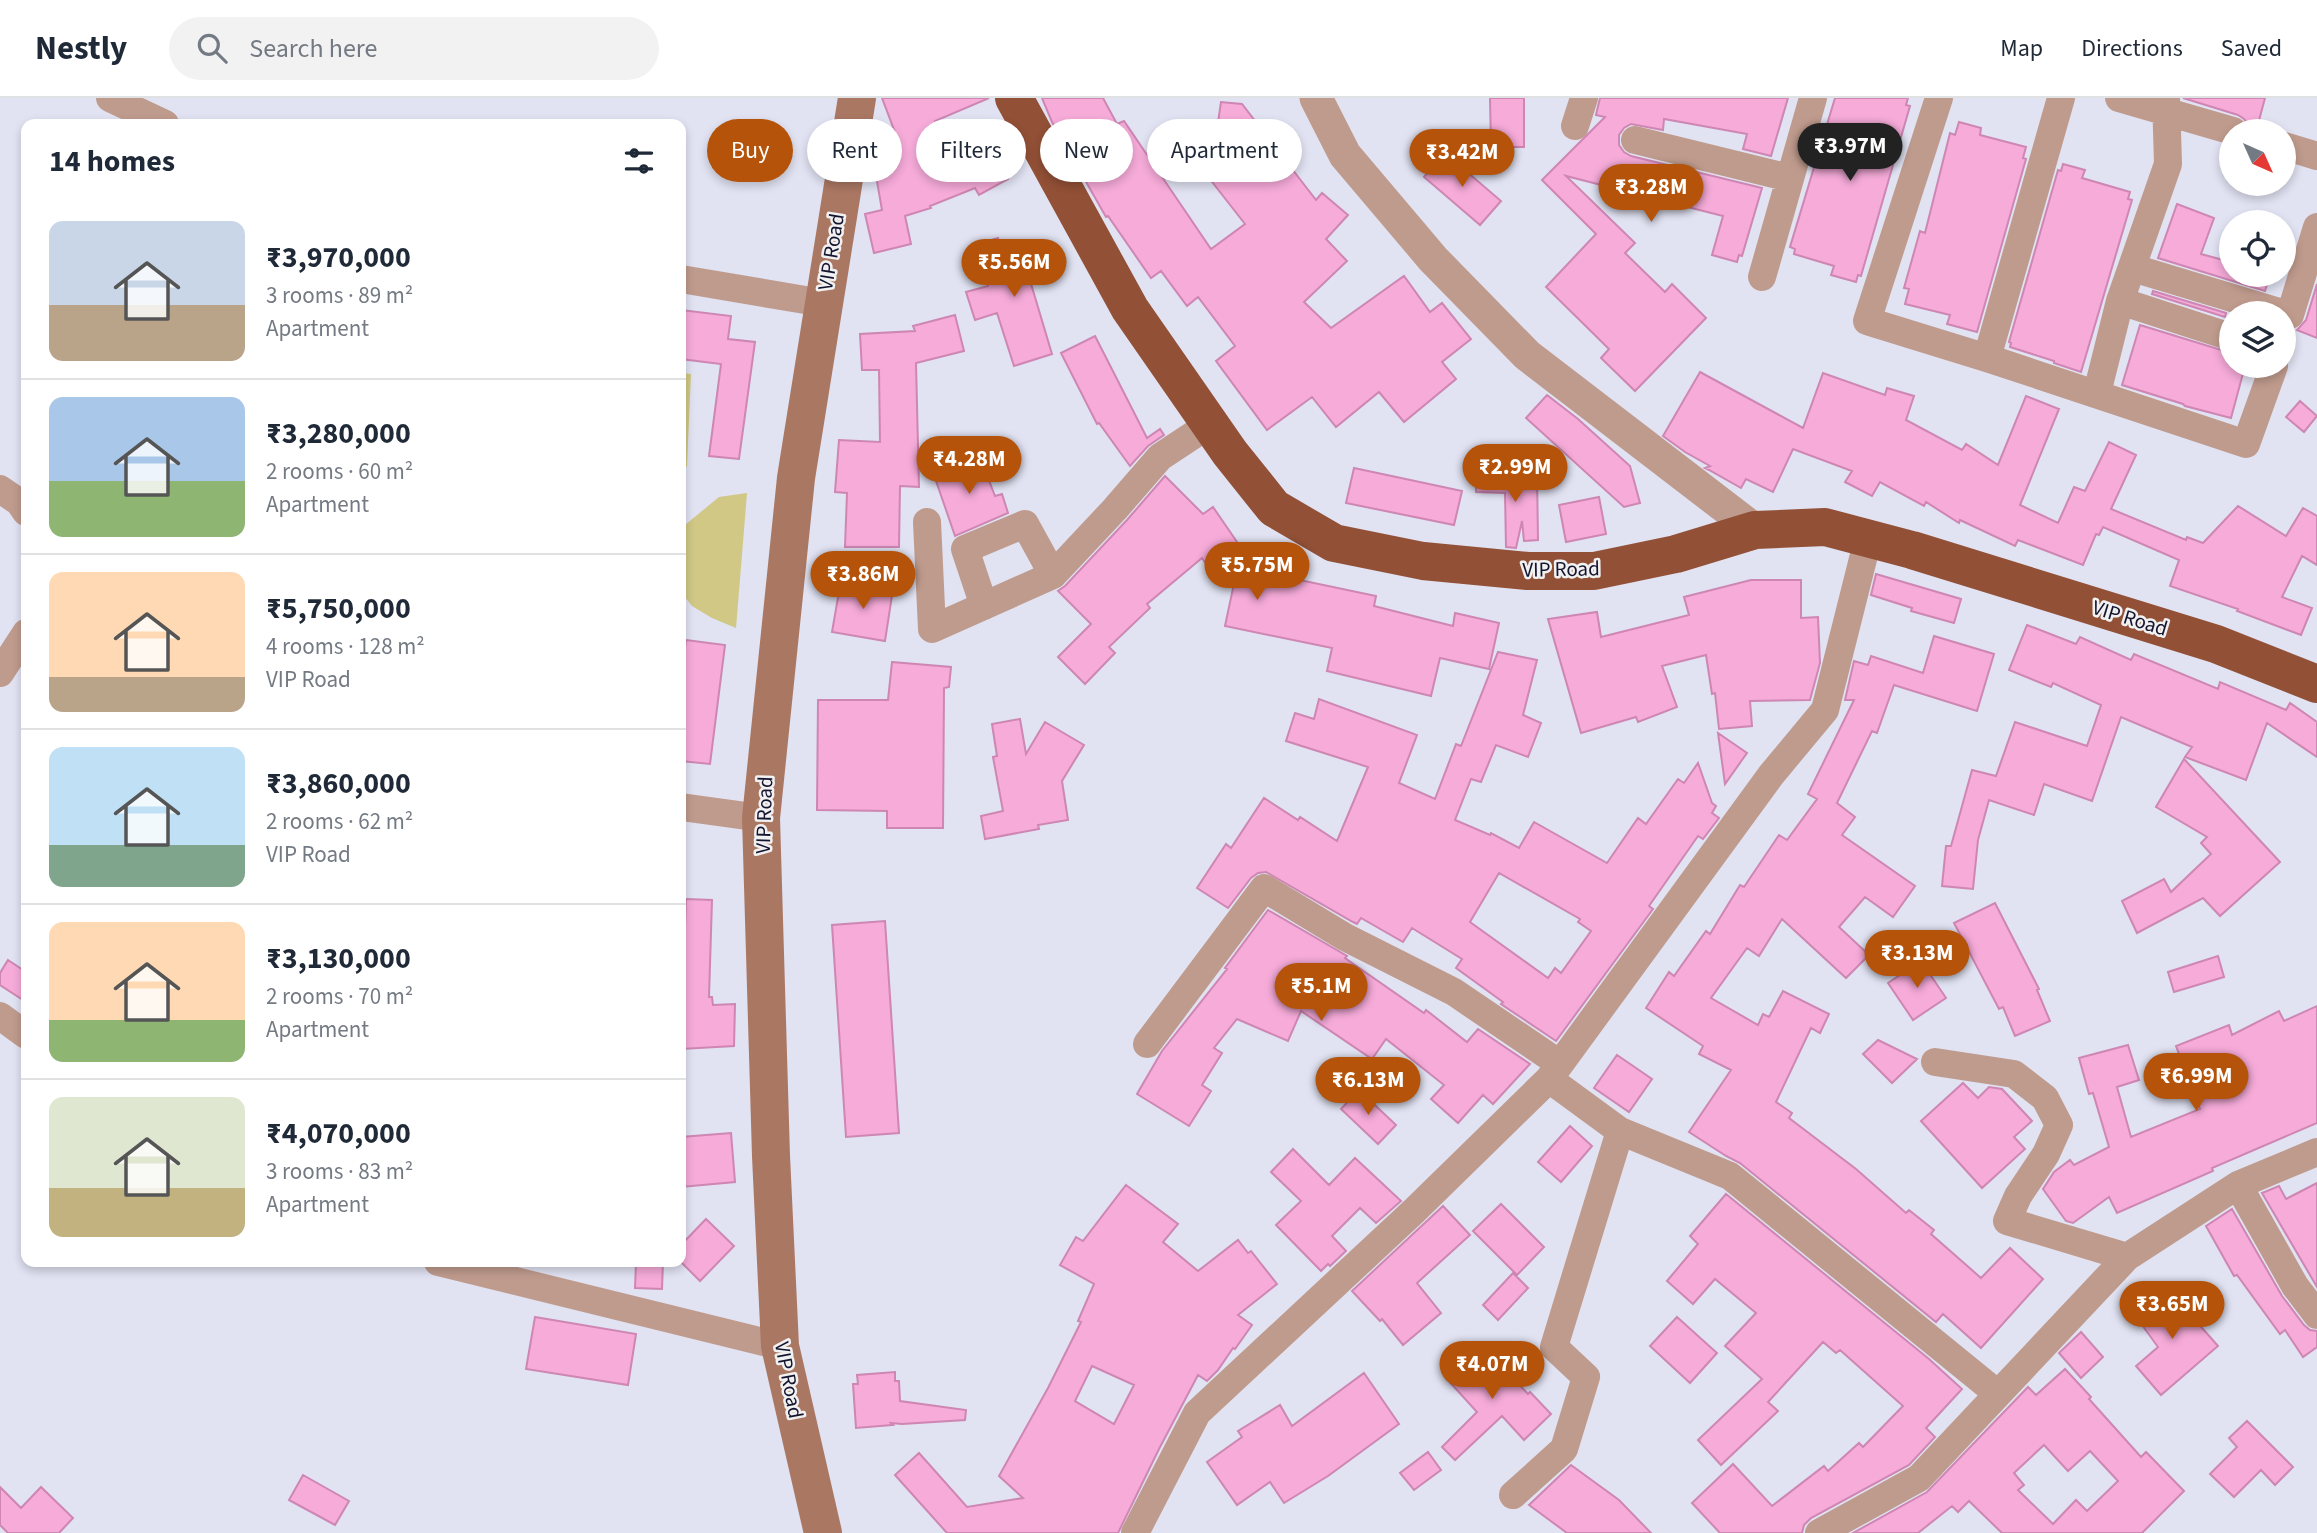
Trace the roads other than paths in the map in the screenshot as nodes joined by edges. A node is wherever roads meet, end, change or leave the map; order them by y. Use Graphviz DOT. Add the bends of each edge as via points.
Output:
graph roads {
  1 [pos="110,98"];
  2 [pos="857,98"];
  3 [pos="1014,98"];
  4 [pos="1316,98"];
  5 [pos="1584,98"];
  6 [pos="1813,98"];
  7 [pos="1938,98"];
  8 [pos="2061,98"];
  9 [pos="2119,98"];
  10 [pos="2166,105"];
  11 [pos="154,119"];
  12 [pos="1575,126"];
  13 [pos="2219,126"];
  14 [pos="1635,140"];
  15 [pos="2296,150"];
  16 [pos="2317,156"];
  17 [pos="1790,178"];
  18 [pos="2317,227"];
  19 [pos="2133,268"];
  20 [pos="1762,277"];
  21 [pos="686,280"];
  22 [pos="2120,301"];
  23 [pos="2229,301"];
  24 [pos="2292,301"];
  25 [pos="823,303"];
  26 [pos="2219,333"];
  27 [pos="1987,358"];
  28 [pos="2270,378"];
  29 [pos="2097,393"];
  30 [pos="1210,424"];
  31 [pos="0,489"];
  32 [pos="21,505"];
  33 [pos="928,523"];
  34 [pos="1755,530"];
  35 [pos="1868,539"];
  36 [pos="1053,575"];
  37 [pos="984,606"];
  38 [pos="21,641"];
  39 [pos="0,673"];
  40 [pos="2317,684"];
  41 [pos="686,808"];
  42 [pos="761,818"];
  43 [pos="0,1016"];
  44 [pos="21,1031"];
  45 [pos="1147,1044"];
  46 [pos="1935,1062"];
  47 [pos="1555,1072"];
  48 [pos="1620,1131"];
  49 [pos="2317,1152"];
  50 [pos="2238,1185"];
  51 [pos="2127,1257"];
  52 [pos="453,1267"];
  53 [pos="2317,1315"];
  54 [pos="780,1346"];
  55 [pos="1998,1394"];
  56 [pos="1513,1495"];
  57 [pos="822,1533"];
  58 [pos="1135,1533"];
  59 [pos="1819,1533"];
  1 -- 11 [label="street"];
  2 -- 25 [label="main road, VIP Road"];
  3 -- 30 [label="highway, VIP Road" via="1130,309"];
  4 -- 34 [label="street" via="1345,155 1433,259 1527,355"];
  5 -- 12 [label="street"];
  6 -- 17 [label="street"];
  7 -- 27 [label="street" via="1867,321"];
  8 -- 27 [label="street"];
  9 -- 10 [label="street"];
  10 -- 13 [label="street"];
  10 -- 19 [label="street" via="2168,164"];
  14 -- 17 [label="street"];
  15 -- 16 [label="street"];
  17 -- 20 [label="street"];
  18 -- 24 [label="street"];
  19 -- 22 [label="street"];
  19 -- 23 [label="street"];
  21 -- 25 [label="street"];
  22 -- 26 [label="street"];
  22 -- 29 [label="street"];
  25 -- 42 [label="main road, VIP Road" via="796,478"];
  27 -- 29 [label="street"];
  28 -- 29 [label="street" via="2246,444"];
  30 -- 34 [label="highway, VIP Road" via="1274,508 1334,543 1423,561 1528,571 1594,571 1676,554"];
  30 -- 36 [label="street" via="1160,457"];
  31 -- 32 [label="street"];
  33 -- 37 [label="street" via="932,629"];
  34 -- 35 [label="highway, VIP Road" via="1825,527"];
  35 -- 40 [label="highway, VIP Road" via="2216,644"];
  35 -- 47 [label="street" via="1825,710 1772,775"];
  36 -- 37 [label="street"];
  36 -- 37 [label="street" via="1025,524 965,549"];
  38 -- 39 [label="street"];
  41 -- 42 [label="street"];
  42 -- 54 [label="main road, VIP Road"];
  43 -- 44 [label="street"];
  45 -- 47 [label="street" via="1264,888 1345,937 1454,992"];
  46 -- 51 [label="street" via="2014,1074 2045,1098 2059,1125 2007,1221"];
  47 -- 48 [label="street"];
  47 -- 58 [label="street" via="1197,1413"];
  48 -- 55 [label="street" via="1730,1177"];
  48 -- 56 [label="street" via="1555,1347 1586,1377 1564,1449"];
  49 -- 50 [label="street"];
  50 -- 51 [label="street"];
  50 -- 53 [label="street" via="2295,1286"];
  51 -- 55 [label="street"];
  52 -- 54 [label="street"];
  54 -- 57 [label="main road, VIP Road"];
  55 -- 59 [label="street" via="1919,1478"];
}
